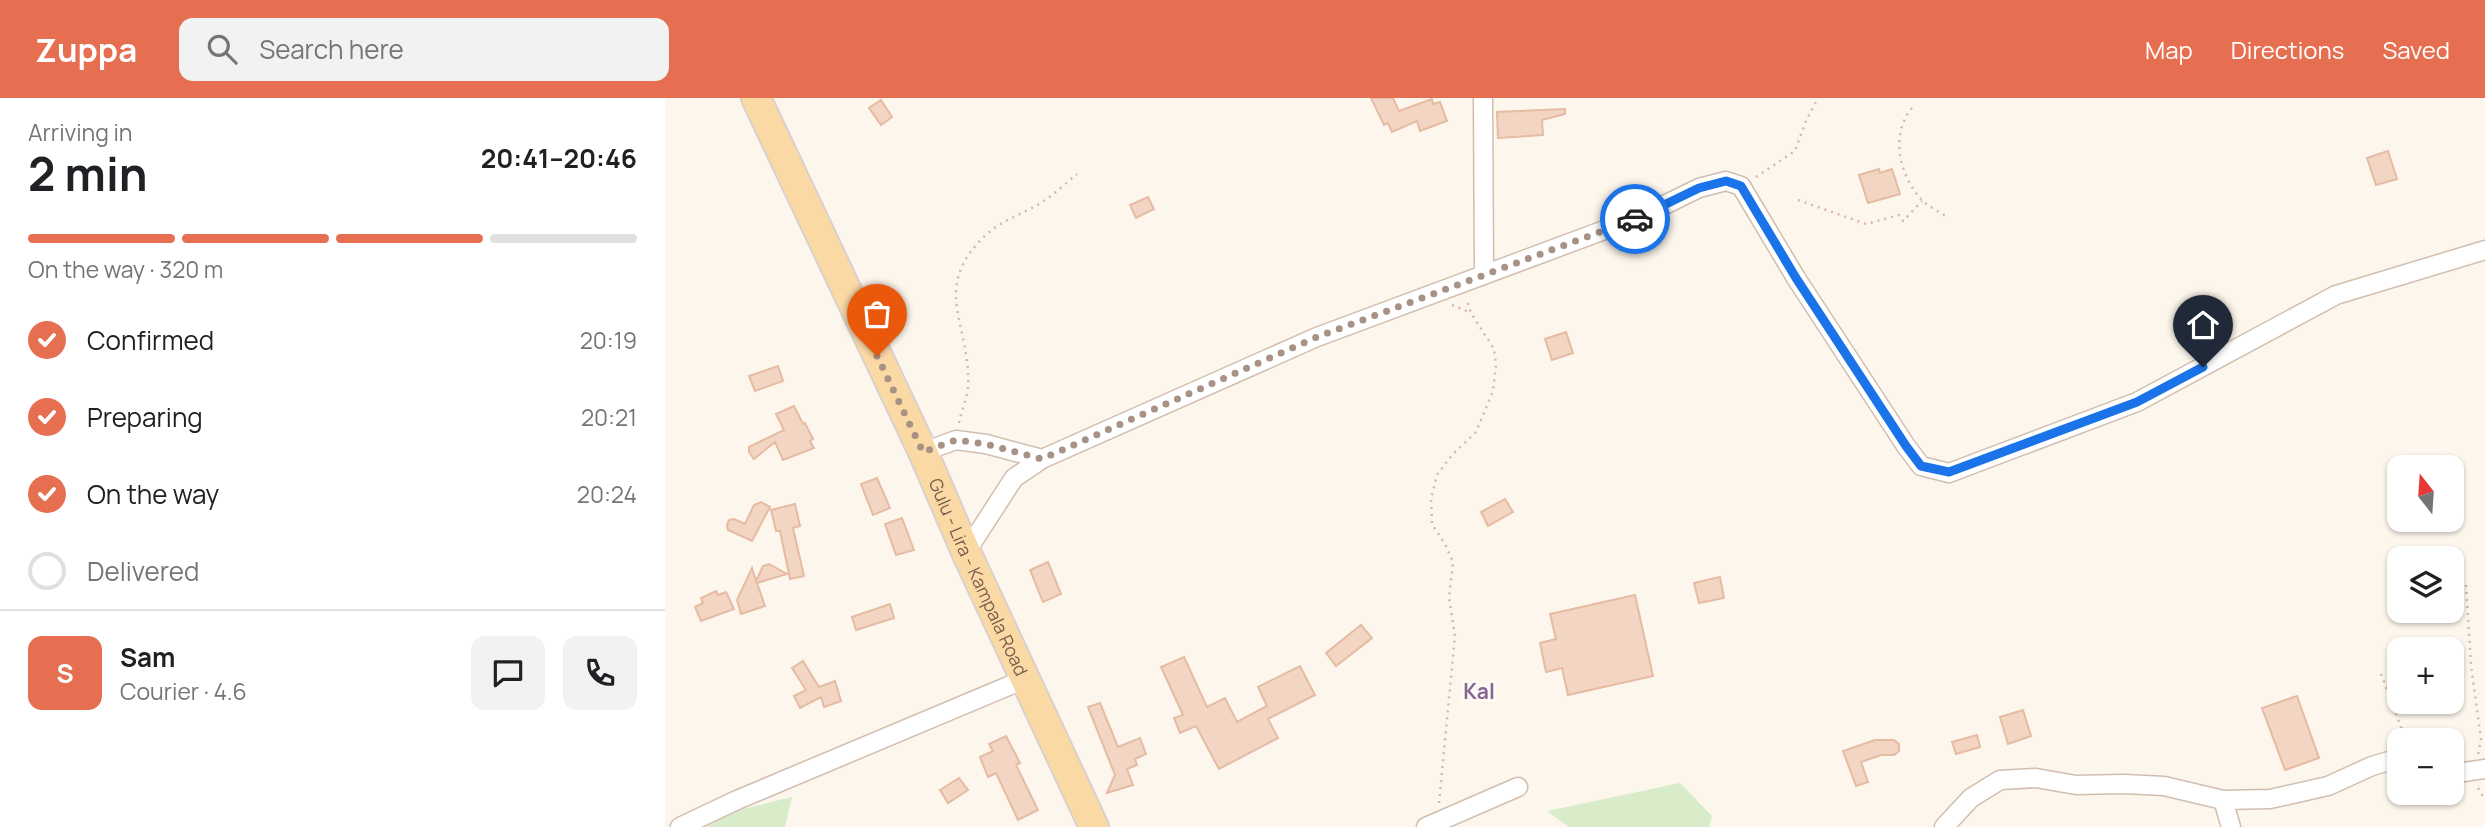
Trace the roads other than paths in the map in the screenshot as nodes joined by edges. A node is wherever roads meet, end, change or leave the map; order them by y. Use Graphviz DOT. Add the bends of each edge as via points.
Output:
graph roads {
  1 [pos="756,98"];
  2 [pos="1483,98"];
  3 [pos="2485,250"];
  4 [pos="1484,275"];
  5 [pos="923,452"];
  6 [pos="1042,459"];
  7 [pos="966,552"];
  8 [pos="1025,679"];
  9 [pos="2387,762"];
  10 [pos="1518,787"];
  11 [pos="2223,800"];
  12 [pos="1431,824"];
  13 [pos="680,827"];
  14 [pos="1094,827"];
  15 [pos="1944,827"];
  16 [pos="2231,827"];
  1 -- 5 [label="main road, Gulu - Lira - Kampala Road"];
  2 -- 4 [label="street"];
  3 -- 4 [label="street" via="2336,295 2137,402 1949,472 1921,466 1906,446 1741,186 1726,181 1699,188 1642,216"];
  4 -- 6 [label="street" via="1290,348"];
  5 -- 6 [label="street" via="956,440"];
  5 -- 7 [label="main road, Gulu - Lira - Kampala Road"];
  6 -- 7 [label="street" via="1014,478"];
  7 -- 8 [label="main road, Gulu - Lira - Kampala Road"];
  8 -- 13 [label="street"];
  8 -- 14 [label="main road, Gulu - Lira - Kampala Road"];
  9 -- 11 [label="street" via="2327,786 2270,799"];
  10 -- 12 [label="street"];
  11 -- 15 [label="street" via="2164,786 2000,780 1971,798"];
  11 -- 16 [label="street"];
}
